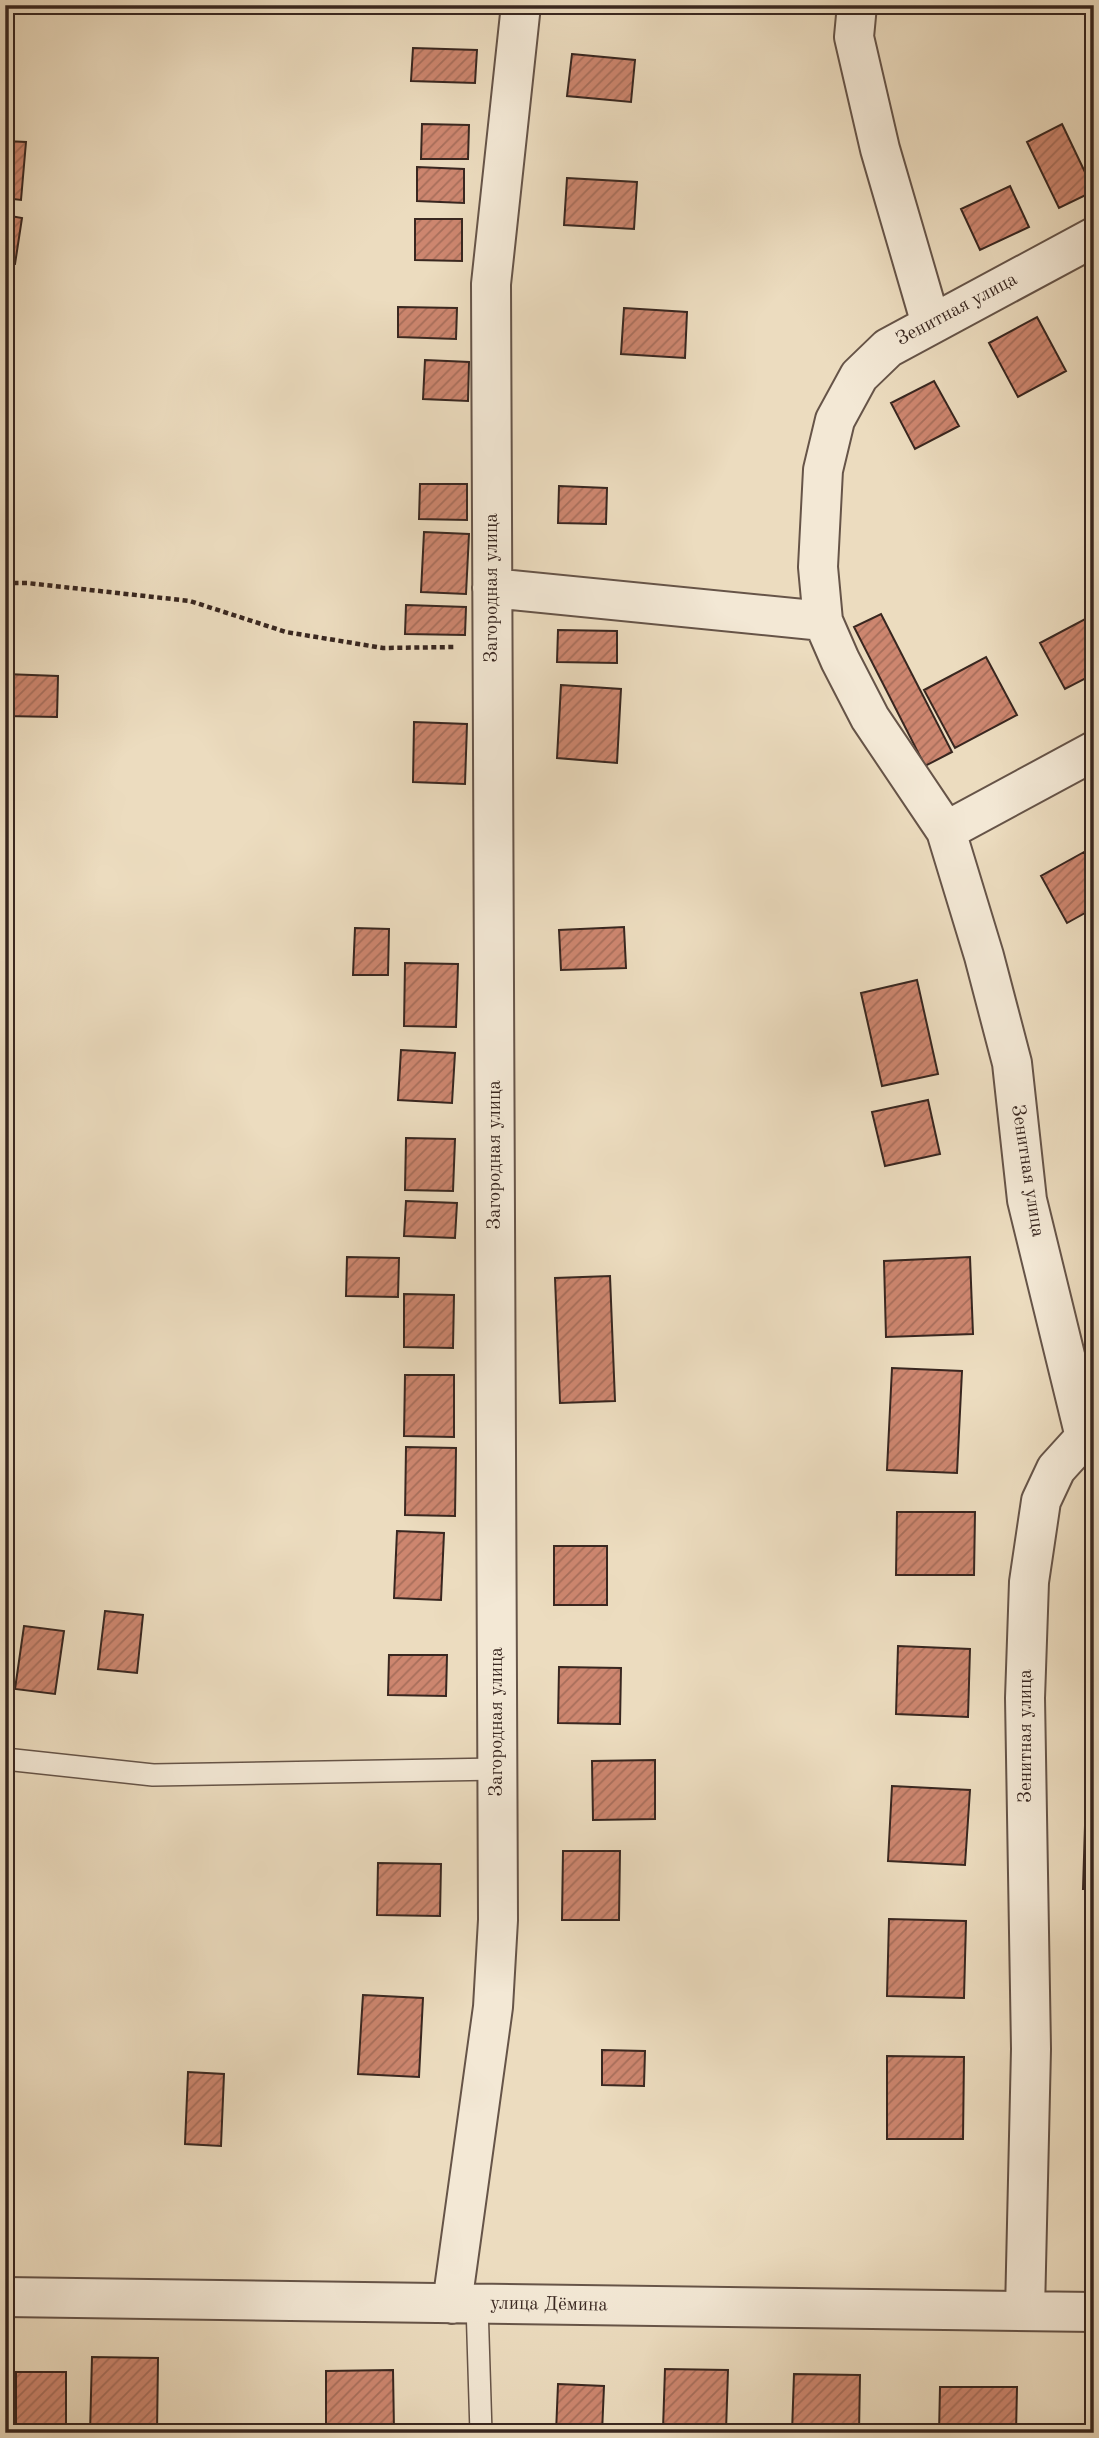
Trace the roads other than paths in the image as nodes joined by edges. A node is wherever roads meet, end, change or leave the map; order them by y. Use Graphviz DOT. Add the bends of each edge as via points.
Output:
graph roads {
  1 [pos="521,5"];
  2 [pos="857,5"];
  3 [pos="1094,237"];
  4 [pos="931,324"];
  5 [pos="492,589"];
  6 [pos="824,621"];
  7 [pos="1094,751"];
  8 [pos="946,831"];
  9 [pos="1089,1435"];
  10 [pos="5,1759"];
  11 [pos="498,1769"];
  12 [pos="5,2297"];
  13 [pos="465,2304"];
  14 [pos="1025,2311"];
  15 [pos="1094,2312"];
  16 [pos="481,2433"];
  1 -- 5 [label="street, Загородная улица" via="491,284"];
  2 -- 4 [label="street" via="854,37 877,137"];
  3 -- 4 [label="street, Зенитная улица"];
  4 -- 6 [label="street, Зенитная улица" via="888,348 859,376 835,420 823,470 819,522"];
  5 -- 6 [label="street"];
  5 -- 11 [label="street, Загородная улица"];
  6 -- 8 [label="street, Зенитная улица" via="870,718"];
  7 -- 8 [label="street"];
  8 -- 9 [label="street, Зенитная улица" via="1012,1063 1027,1199"];
  9 -- 14 [label="street, Зенитная улица" via="1055,1469 1041,1501 1029,1582 1024,1698 1031,2049"];
  10 -- 11 [label="lane" via="153,1775"];
  11 -- 13 [label="street, Загородная улица" via="493,2007"];
  12 -- 13 [label="street, улица Дёмина"];
  13 -- 14 [label="street, улица Дёмина"];
  13 -- 16 [label="lane"];
  14 -- 15 [label="street, улица Дёмина"];
}
